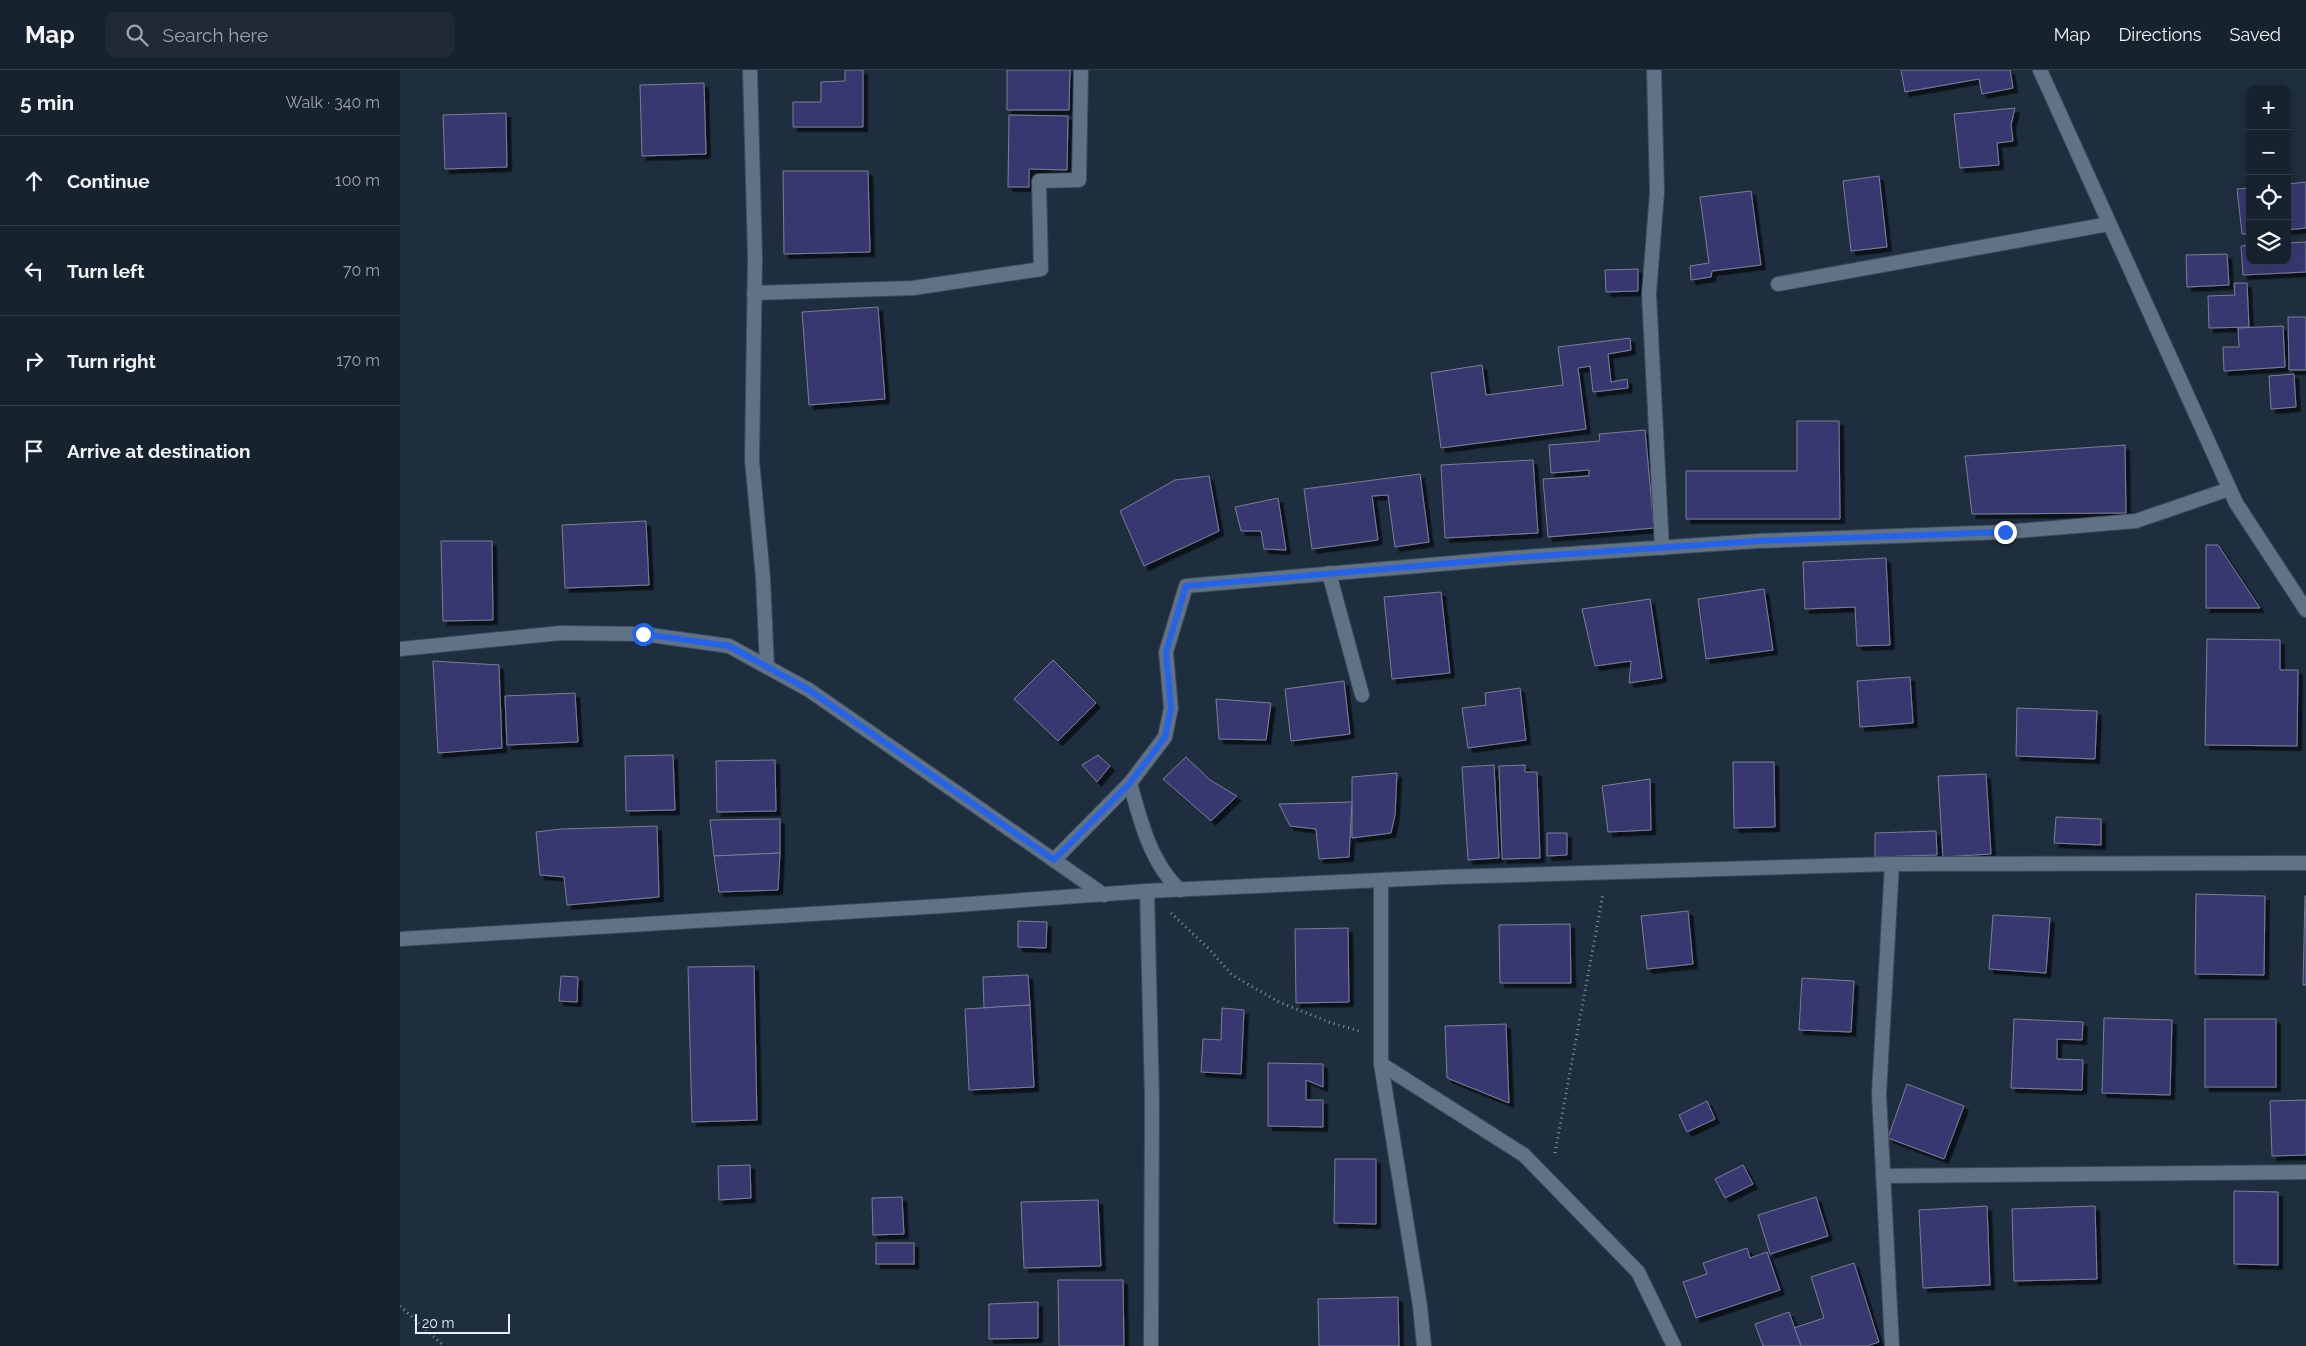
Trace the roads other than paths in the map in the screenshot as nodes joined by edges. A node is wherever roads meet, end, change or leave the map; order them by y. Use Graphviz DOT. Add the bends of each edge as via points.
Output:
graph roads {
  1 [pos="750,70"];
  2 [pos="1081,70"];
  3 [pos="1654,70"];
  4 [pos="2040,70"];
  5 [pos="2109,224"];
  6 [pos="1778,284"];
  7 [pos="754,293"];
  8 [pos="2229,489"];
  9 [pos="1662,548"];
  10 [pos="1330,573"];
  11 [pos="2306,610"];
  12 [pos="400,649"];
  13 [pos="767,667"];
  14 [pos="1362,694"];
  15 [pos="1130,783"];
  16 [pos="1054,860"];
  17 [pos="2306,863"];
  18 [pos="1892,864"];
  19 [pos="1381,881"];
  20 [pos="1180,890"];
  21 [pos="1148,891"];
  22 [pos="1104,894"];
  23 [pos="400,939"];
  24 [pos="1381,1064"];
  25 [pos="2306,1172"];
  26 [pos="1883,1176"];
  27 [pos="1151,1346"];
  28 [pos="1424,1346"];
  29 [pos="1674,1346"];
  30 [pos="1892,1346"];
  1 -- 7 [label="street"];
  2 -- 7 [label="street" via="1079,180 1038,181 1041,269 913,288"];
  3 -- 9 [label="street" via="1657,192 1649,294"];
  4 -- 5 [label="street"];
  5 -- 6 [label="street"];
  5 -- 8 [label="street"];
  7 -- 13 [label="street" via="752,460"];
  8 -- 9 [label="street" via="2136,521 2005,532 1758,541"];
  8 -- 11 [label="street"];
  9 -- 10 [label="street"];
  10 -- 14 [label="street"];
  10 -- 15 [label="street" via="1186,586 1166,652 1171,708 1165,737"];
  12 -- 13 [label="street" via="561,633 643,634 729,646"];
  13 -- 16 [label="street" via="809,690"];
  15 -- 16 [label="street"];
  15 -- 20 [label="street" via="1142,826 1167,878"];
  16 -- 22 [label="street"];
  17 -- 18 [label="street"];
  18 -- 19 [label="street"];
  18 -- 26 [label="street" via="1879,1094"];
  19 -- 20 [label="street"];
  19 -- 24 [label="street"];
  20 -- 21 [label="street"];
  21 -- 22 [label="street"];
  21 -- 27 [label="street" via="1152,1099"];
  22 -- 23 [label="street"];
  24 -- 28 [label="street"];
  24 -- 29 [label="street" via="1524,1155 1638,1272"];
  25 -- 26 [label="street"];
  26 -- 30 [label="street"];
}
